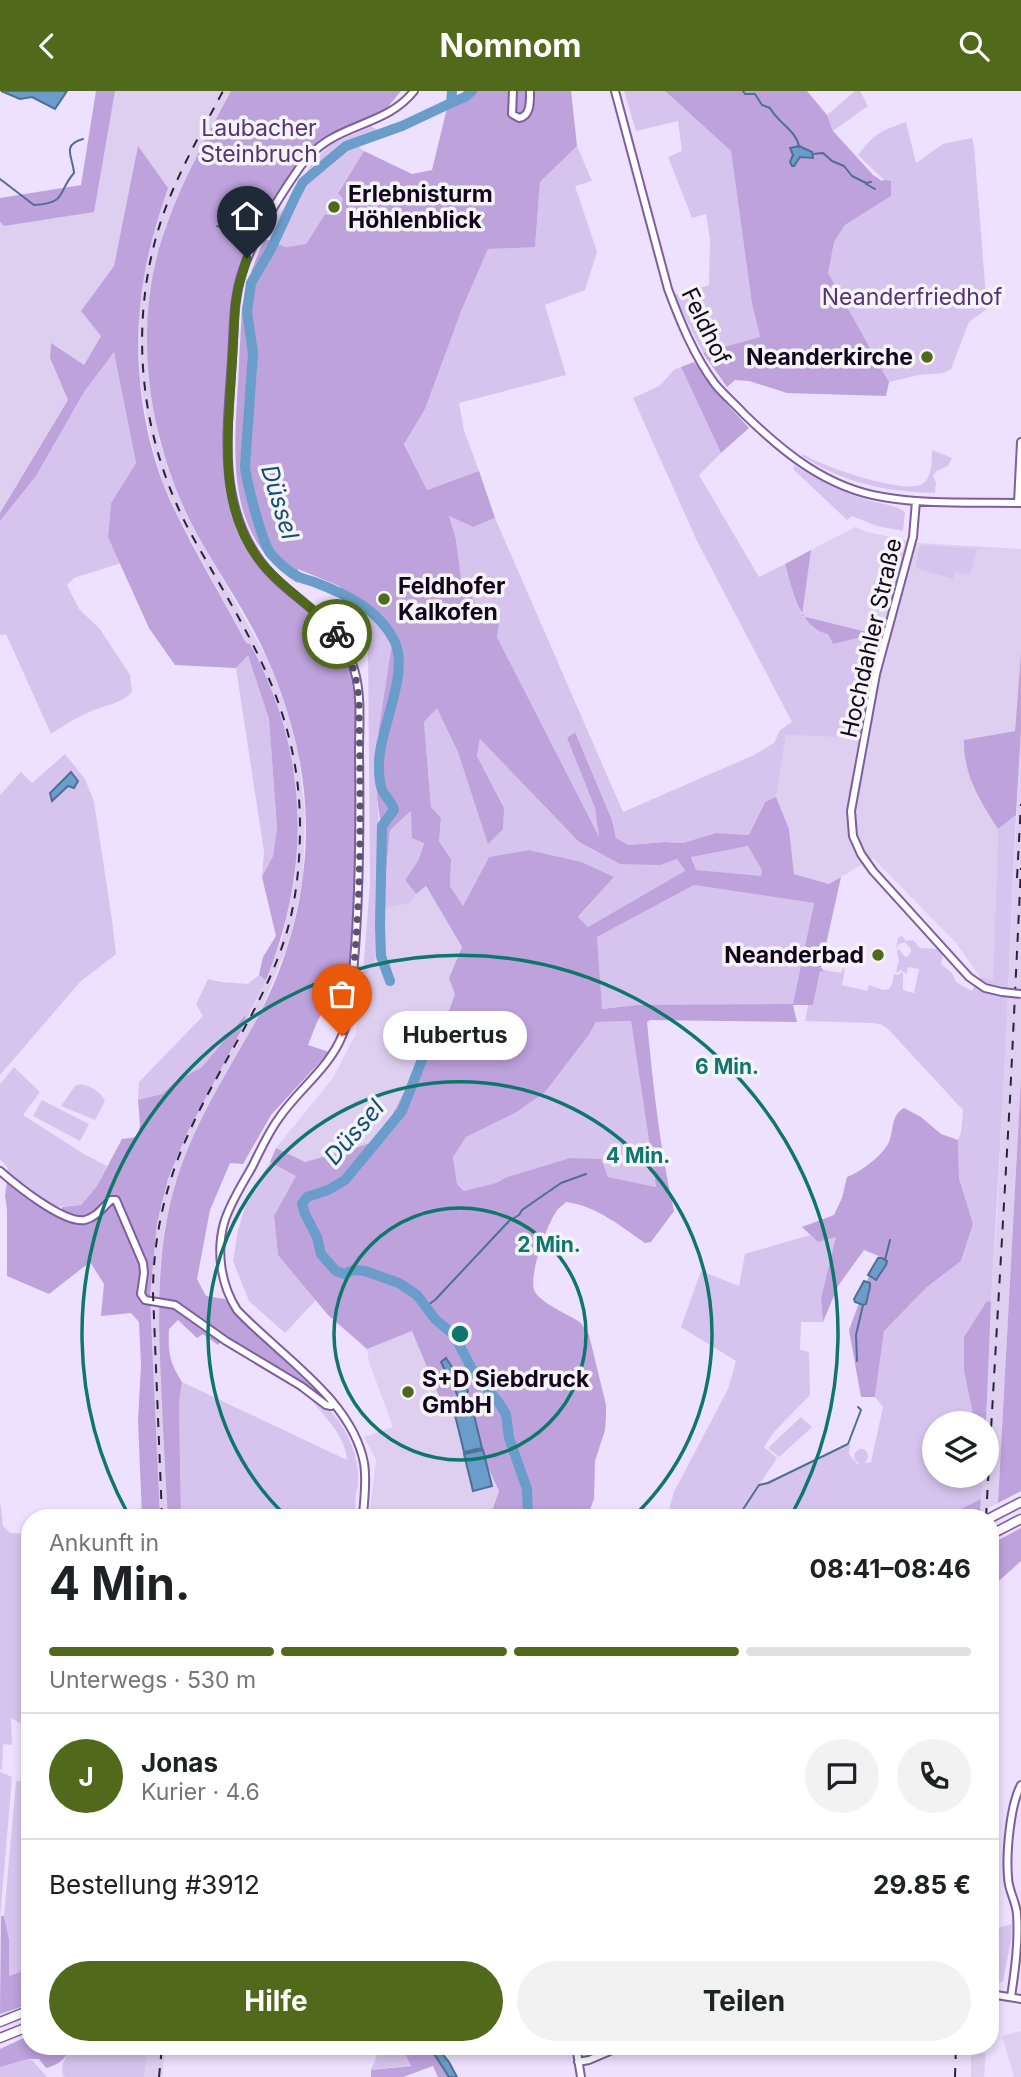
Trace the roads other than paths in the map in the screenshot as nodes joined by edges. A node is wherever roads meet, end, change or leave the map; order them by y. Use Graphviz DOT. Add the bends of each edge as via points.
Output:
graph roads {
  1 [pos="414,91"];
  2 [pos="513,91"];
  3 [pos="530,91"];
  4 [pos="615,91"];
  5 [pos="1021,442"];
  6 [pos="916,501"];
  7 [pos="1020,503"];
  8 [pos="1021,993"];
  9 [pos="0,1171"];
  10 [pos="334,1404"];
  11 [pos="1021,1502"];
  12 [pos="364,1509"];
  13 [pos="999,1513"];
  14 [pos="1021,1519"];
  15 [pos="999,1530"];
  16 [pos="1021,1785"];
  17 [pos="999,1995"];
  18 [pos="1011,1997"];
  19 [pos="1021,1999"];
  20 [pos="21,2014"];
  21 [pos="0,2022"];
  22 [pos="21,2030"];
  23 [pos="0,2038"];
  24 [pos="577,2055"];
  25 [pos="601,2055"];
  26 [pos="578,2062"];
  27 [pos="581,2077"];
  1 -- 10 [label="main road" via="396,109 325,141 306,159 252,247 235,307 227,450 233,507 258,559 321,616 341,641 354,670 359,701 360,882 347,1023 329,1058 279,1117 234,1199 224,1224 222,1264 225,1288 237,1310"];
  2 -- 3 [label="main road" via="512,114 519,118 528,113"];
  4 -- 6 [label="main road, Feldhof" via="668,289 715,383 775,444 808,469 859,491"];
  5 -- 7 [label="main road"];
  6 -- 7 [label="main road, Feldhof"];
  6 -- 8 [label="main road, Hochdahler Straße, bridge" via="913,537 876,674 851,811 853,836 873,871 969,977 985,988"];
  9 -- 10 [label="main road" via="72,1219 92,1218 116,1200 141,1255 145,1300 175,1305 327,1405"];
  10 -- 12 [label="main road" via="361,1451 366,1475"];
  11 -- 13 [label="highway"];
  14 -- 15 [label="highway"];
  16 -- 18 [label="main road" via="1012,1813 1008,1867 1017,1910"];
  17 -- 18 [label="main road"];
  18 -- 19 [label="main road"];
  20 -- 21 [label="highway"];
  22 -- 23 [label="highway"];
  24 -- 26 [label="main road"];
  25 -- 26 [label="main road"];
  26 -- 27 [label="main road"];
}
